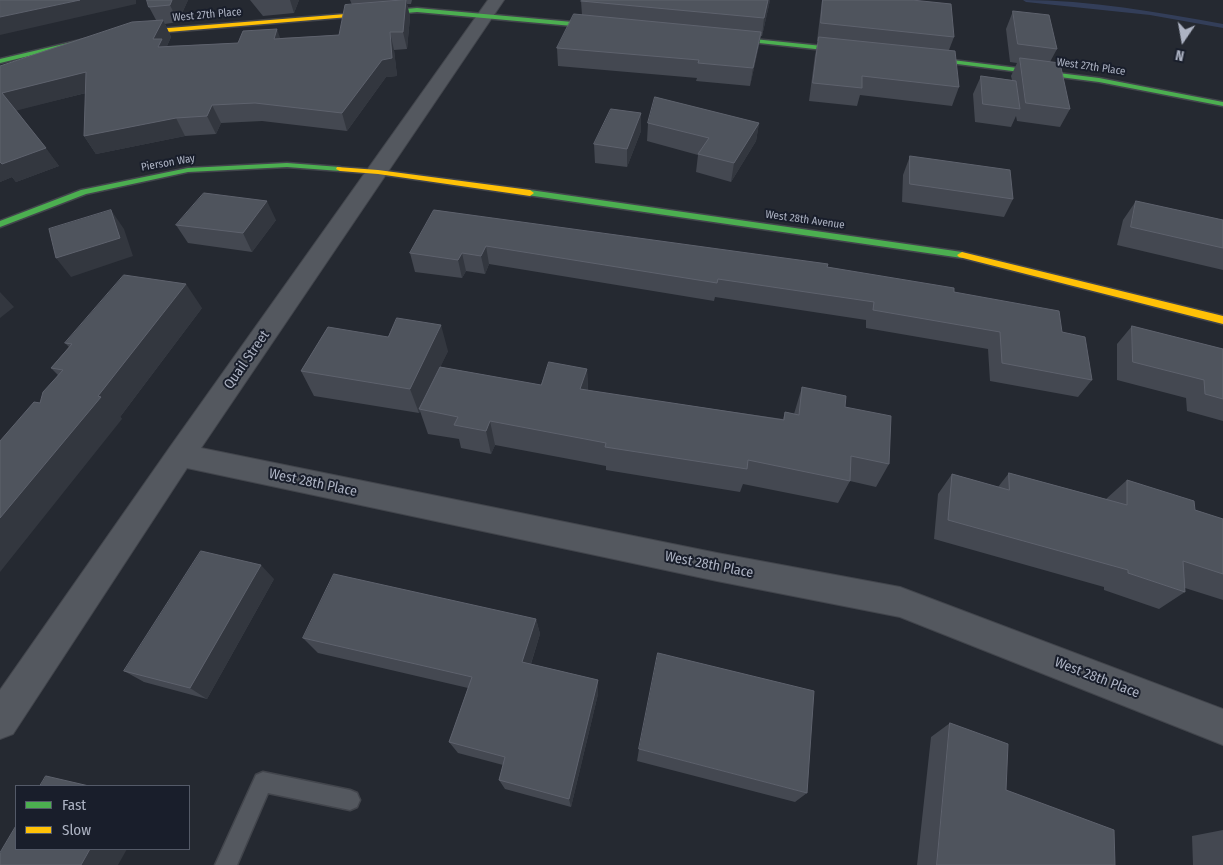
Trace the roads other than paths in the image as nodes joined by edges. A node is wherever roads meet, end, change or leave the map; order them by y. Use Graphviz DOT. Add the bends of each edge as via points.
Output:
graph roads {
  1 [pos="490,8"];
  2 [pos="614,28"];
  3 [pos="118,34"];
  4 [pos="99,37"];
  5 [pos="713,38"];
  6 [pos="862,52"];
  7 [pos="912,57"];
  8 [pos="0,61"];
  9 [pos="1223,104"];
  10 [pos="378,172"];
  11 [pos="0,224"];
  12 [pos="1223,320"];
  13 [pos="180,456"];
  14 [pos="0,721"];
  15 [pos="1223,727"];
  16 [pos="350,800"];
  17 [pos="226,865"];
  1 -- 2 [label="street, West 27th Place"];
  1 -- 3 [label="street, West 27th Place" via="417,10"];
  1 -- 10 [label="street, Quail Street"];
  4 -- 8 [label="street"];
  5 -- 6 [label="street"];
  7 -- 9 [label="street, West 27th Place" via="1100,80"];
  10 -- 11 [label="street, Pierson Way" via="287,165 188,170 84,192"];
  10 -- 12 [label="street, West 28th Avenue" via="956,254"];
  10 -- 13 [label="street, Quail Street"];
  13 -- 14 [label="street, Quail Street"];
  13 -- 15 [label="street, West 28th Place" via="900,602"];
  16 -- 17 [label="lane" via="263,782"];
}
